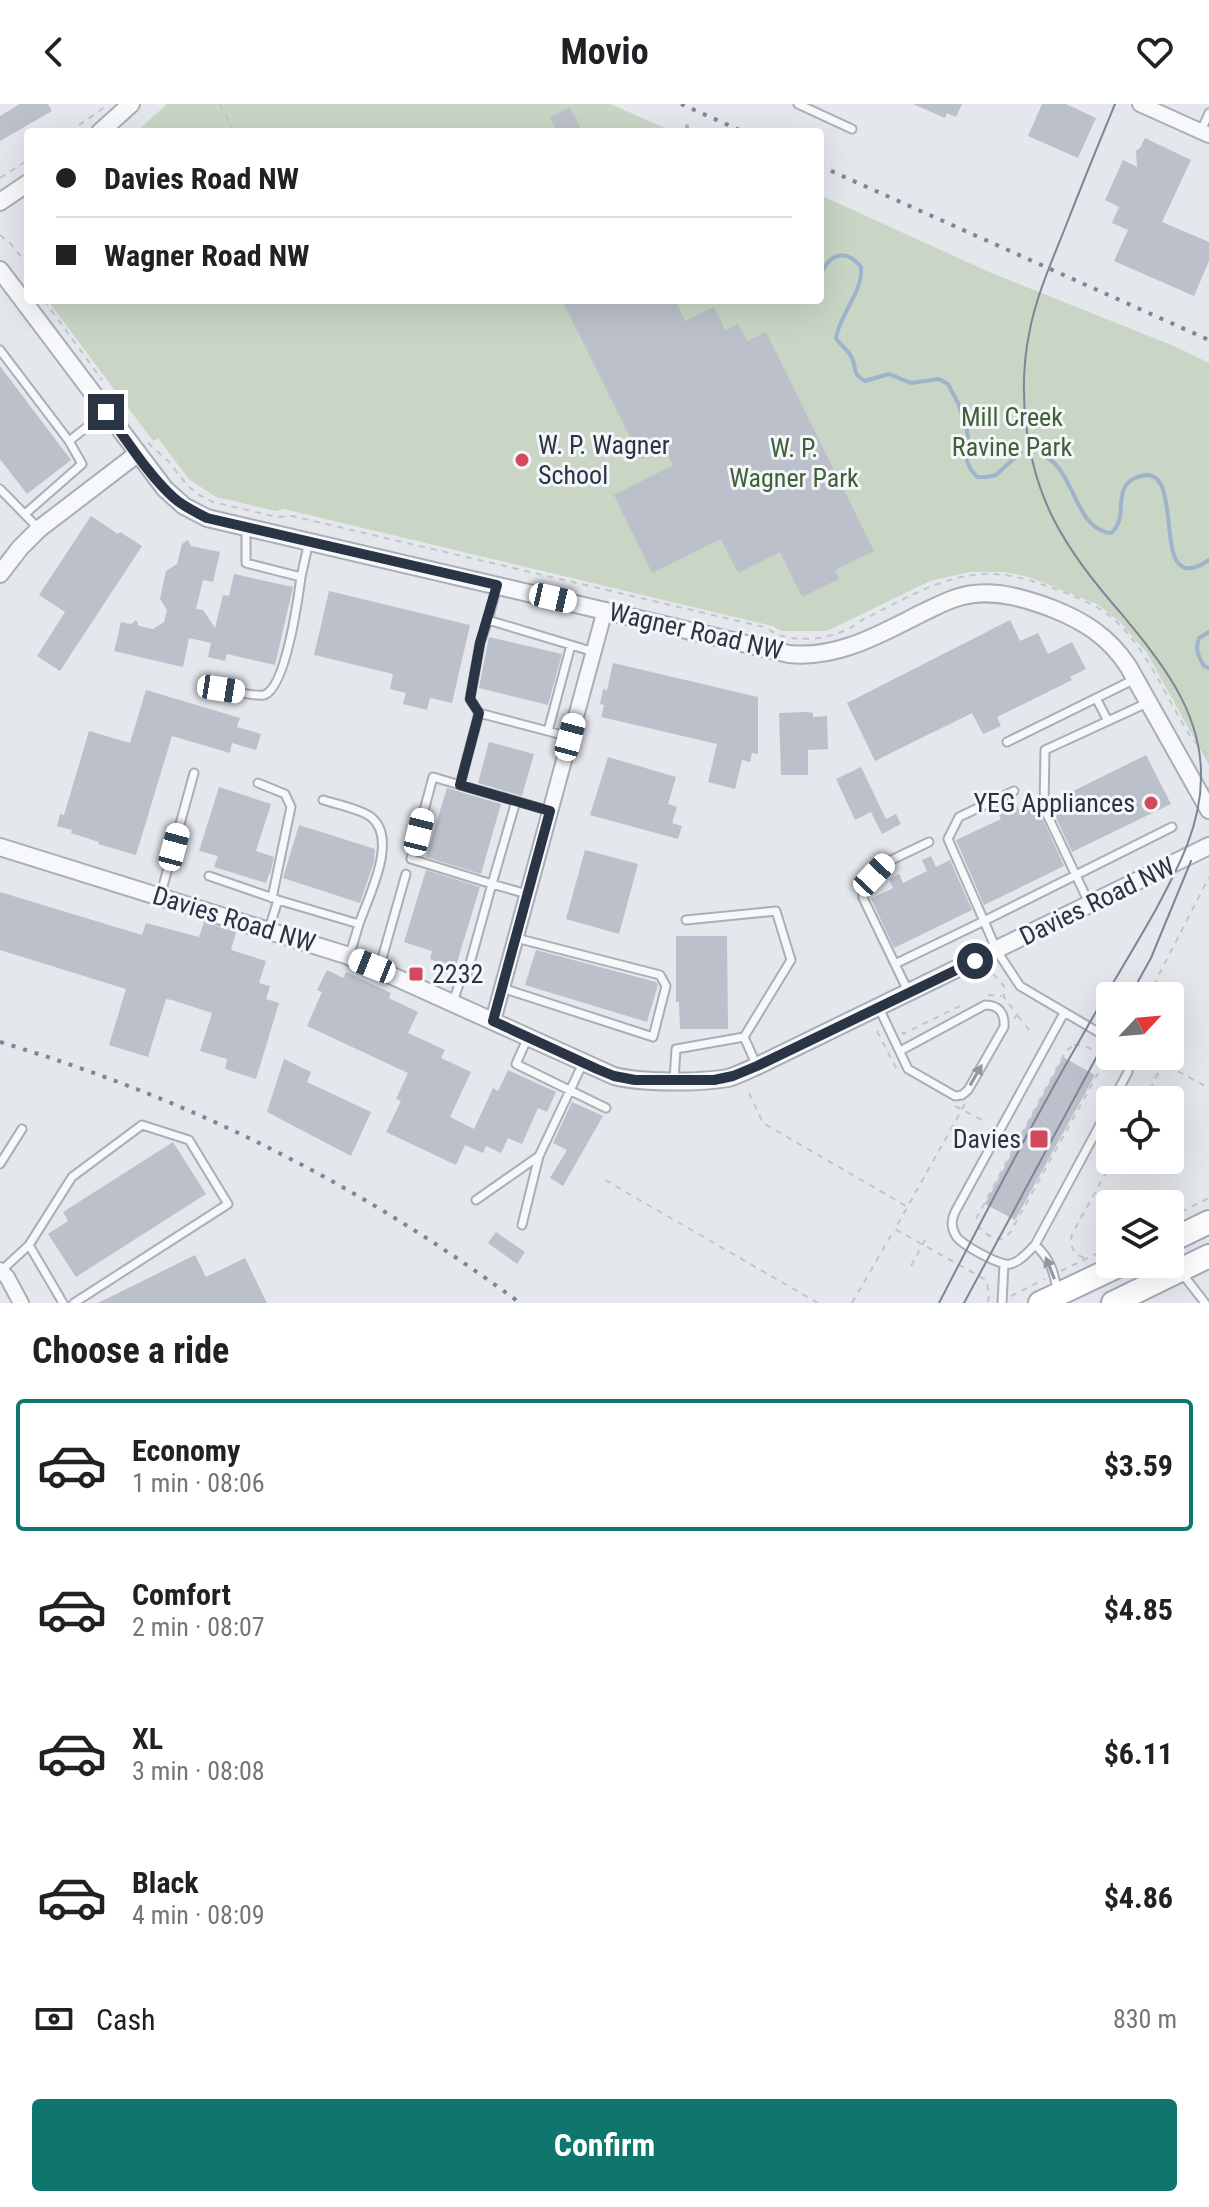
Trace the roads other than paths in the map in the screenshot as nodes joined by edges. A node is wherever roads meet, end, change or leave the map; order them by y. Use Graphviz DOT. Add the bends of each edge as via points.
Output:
graph roads {
  1 [pos="131,104"];
  2 [pos="798,104"];
  3 [pos="1140,104"];
  4 [pos="1209,113"];
  5 [pos="104,128"];
  6 [pos="852,129"];
  7 [pos="1205,133"];
  8 [pos="24,186"];
  9 [pos="0,202"];
  10 [pos="2,277"];
  11 [pos="0,350"];
  12 [pos="106,412"];
  13 [pos="69,441"];
  14 [pos="137,454"];
  15 [pos="0,489"];
  16 [pos="25,514"];
  17 [pos="246,527"];
  18 [pos="39,529"];
  19 [pos="310,541"];
  20 [pos="0,574"];
  21 [pos="301,577"];
  22 [pos="497,585"];
  23 [pos="605,610"];
  24 [pos="488,620"];
  25 [pos="571,645"];
  26 [pos="594,652"];
  27 [pos="1135,679"];
  28 [pos="221,689"];
  29 [pos="1096,698"];
  30 [pos="1149,702"];
  31 [pos="479,713"];
  32 [pos="1108,721"];
  33 [pos="548,731"];
  34 [pos="570,737"];
  35 [pos="1007,742"];
  36 [pos="194,773"];
  37 [pos="258,783"];
  38 [pos="460,785"];
  39 [pos="1014,791"];
  40 [pos="323,800"];
  41 [pos="516,801"];
  42 [pos="1209,810"];
  43 [pos="550,811"];
  44 [pos="1172,827"];
  45 [pos="929,842"];
  46 [pos="1209,846"];
  47 [pos="0,847"];
  48 [pos="406,874"];
  49 [pos="1075,874"];
  50 [pos="209,876"];
  51 [pos="492,884"];
  52 [pos="527,894"];
  53 [pos="160,897"];
  54 [pos="275,899"];
  55 [pos="1090,905"];
  56 [pos="686,920"];
  57 [pos="984,921"];
  58 [pos="359,924"];
  59 [pos="269,930"];
  60 [pos="516,938"];
  61 [pos="997,951"];
  62 [pos="349,957"];
  63 [pos="895,964"];
  64 [pos="379,969"];
  65 [pos="502,988"];
  66 [pos="909,993"];
  67 [pos="453,1002"];
  68 [pos="879,1007"];
  69 [pos="1064,1013"];
  70 [pos="493,1021"];
  71 [pos="1096,1031"];
  72 [pos="528,1037"];
  73 [pos="744,1037"];
  74 [pos="900,1051"];
  75 [pos="583,1063"];
  76 [pos="757,1066"];
  77 [pos="674,1080"];
  78 [pos="570,1091"];
  79 [pos="606,1108"];
  80 [pos="22,1129"];
  81 [pos="1096,1132"];
  82 [pos="539,1156"];
  83 [pos="0,1164"];
  84 [pos="476,1200"];
  85 [pos="1209,1222"];
  86 [pos="522,1225"];
  87 [pos="1184,1234"];
  88 [pos="1209,1240"];
  89 [pos="29,1245"];
  90 [pos="1035,1245"];
  91 [pos="1209,1256"];
  92 [pos="1184,1257"];
  93 [pos="1184,1262"];
  94 [pos="1004,1264"];
  95 [pos="0,1270"];
  96 [pos="1096,1275"];
  97 [pos="1152,1278"];
  98 [pos="1183,1278"];
  99 [pos="1047,1296"];
  100 [pos="1118,1300"];
  101 [pos="21,1303"];
  102 [pos="63,1303"];
  103 [pos="74,1303"];
  104 [pos="1002,1303"];
  105 [pos="1205,1303"];
  1 -- 5 [label="street"];
  2 -- 6 [label="lane"];
  3 -- 7 [label="street"];
  4 -- 7 [label="lane"];
  8 -- 9 [label="street"];
  10 -- 12 [label="street, Wagner Road NW"];
  11 -- 13 [label="lane"];
  12 -- 13 [label="lane"];
  12 -- 14 [label="street, Wagner Road NW"];
  13 -- 16 [label="lane" via="82,464"];
  14 -- 17 [label="street, Wagner Road NW" via="184,506"];
  14 -- 18 [label="street"];
  15 -- 16 [label="lane"];
  16 -- 18 [label="lane"];
  17 -- 19 [label="street, Wagner Road NW"];
  17 -- 21 [label="lane" via="246,563"];
  18 -- 20 [label="street"];
  19 -- 21 [label="lane"];
  19 -- 22 [label="street, Wagner Road NW"];
  21 -- 28 [label="lane" via="281,673 271,690 263,696"];
  22 -- 23 [label="street, Wagner Road NW"];
  22 -- 24 [label="lane"];
  23 -- 26 [label="street"];
  23 -- 27 [label="street, Wagner Road NW" via="779,653 807,655 857,644 958,597 1008,595 1084,622 1116,649"];
  24 -- 25 [label="lane"];
  24 -- 31 [label="lane" via="470,699"];
  25 -- 26 [label="lane"];
  25 -- 33 [label="lane"];
  26 -- 34 [label="street"];
  27 -- 29 [label="lane"];
  27 -- 30 [label="street, Wagner Road NW"];
  29 -- 32 [label="lane"];
  29 -- 35 [label="lane"];
  30 -- 32 [label="lane"];
  30 -- 42 [label="street, Wagner Road NW"];
  31 -- 33 [label="lane"];
  31 -- 38 [label="lane"];
  32 -- 49 [label="lane" via="1045,750 1044,808"];
  33 -- 34 [label="lane"];
  34 -- 43 [label="street"];
  36 -- 53 [label="lane"];
  37 -- 54 [label="lane" via="285,794 291,807"];
  38 -- 41 [label="lane"];
  38 -- 51 [label="lane" via="433,777 411,859"];
  39 -- 57 [label="lane" via="959,817 948,839"];
  40 -- 58 [label="lane" via="370,815 382,829 384,852"];
  41 -- 43 [label="lane"];
  41 -- 51 [label="lane"];
  43 -- 52 [label="street"];
  44 -- 49 [label="lane"];
  45 -- 63 [label="lane" via="885,863 863,887 863,898"];
  46 -- 55 [label="street, Davies Road NW"];
  47 -- 53 [label="street, Davies Road NW"];
  48 -- 64 [label="lane"];
  49 -- 55 [label="lane"];
  49 -- 57 [label="lane"];
  50 -- 54 [label="lane"];
  51 -- 52 [label="lane"];
  51 -- 67 [label="lane" via="467,974"];
  52 -- 60 [label="street"];
  53 -- 59 [label="street, Davies Road NW"];
  54 -- 58 [label="lane"];
  54 -- 59 [label="lane"];
  55 -- 61 [label="street, Davies Road NW"];
  56 -- 73 [label="lane" via="776,911 791,960"];
  57 -- 61 [label="lane"];
  57 -- 63 [label="lane"];
  58 -- 62 [label="lane"];
  59 -- 62 [label="street, Davies Road NW"];
  60 -- 65 [label="street"];
  60 -- 65 [label="lane" via="660,975 666,986 653,1037"];
  61 -- 66 [label="street, Davies Road NW"];
  61 -- 69 [label="lane" via="1020,986"];
  62 -- 64 [label="street, Davies Road NW"];
  63 -- 66 [label="lane"];
  64 -- 67 [label="street, Davies Road NW"];
  65 -- 70 [label="street"];
  66 -- 68 [label="street, Davies Road NW"];
  67 -- 70 [label="street, Davies Road NW"];
  68 -- 74 [label="lane"];
  68 -- 76 [label="street, Davies Road NW"];
  69 -- 71 [label="lane"];
  69 -- 94 [label="lane" via="952,1218 957,1238"];
  70 -- 72 [label="street, Davies Road NW"];
  72 -- 75 [label="street, Davies Road NW"];
  72 -- 78 [label="lane" via="516,1064"];
  73 -- 76 [label="lane"];
  73 -- 77 [label="lane" via="676,1049"];
  74 -- 74 [label="lane, one-way" via="908,1069 962,1095 1005,1018 993,1005 985,1005"];
  75 -- 77 [label="street, Davies Road NW" via="623,1078"];
  75 -- 78 [label="lane"];
  76 -- 77 [label="street, Davies Road NW" via="725,1078"];
  78 -- 79 [label="lane"];
  78 -- 82 [label="lane"];
  80 -- 83 [label="lane"];
  81 -- 90 [label="lane"];
  82 -- 84 [label="lane"];
  82 -- 86 [label="lane"];
  85 -- 87 [label="main road"];
  88 -- 92 [label="main road"];
  89 -- 95 [label="lane"];
  89 -- 102 [label="lane"];
  89 -- 103 [label="lane" via="72,1177 142,1125 189,1140 228,1204"];
  90 -- 94 [label="lane" via="1016,1262"];
  99 -- 90 [label="lane, one-way" via="1055,1274"];
  91 -- 93 [label="main road"];
  94 -- 104 [label="lane"];
  95 -- 101 [label="street"];
  96 -- 99 [label="main road"];
  97 -- 100 [label="main road"];
  98 -- 105 [label="lane"];
}
